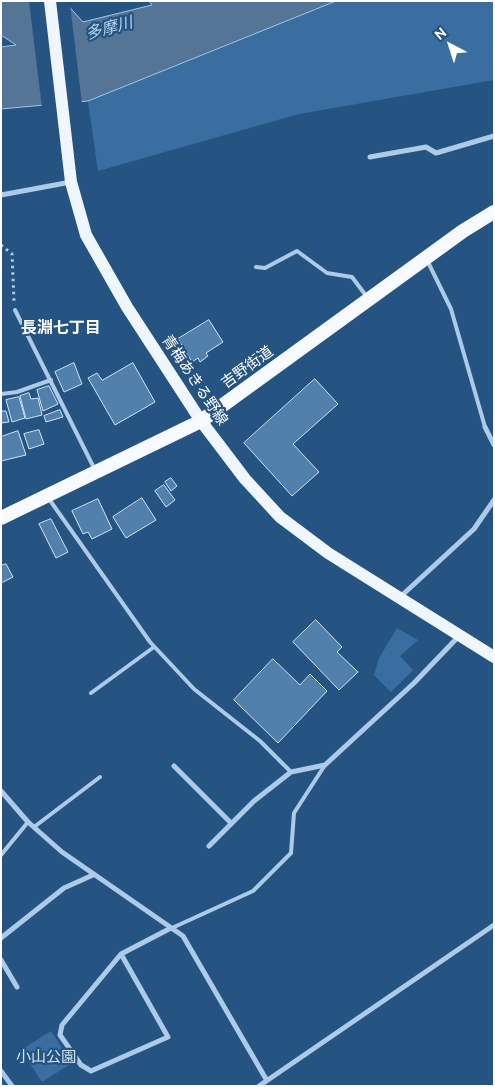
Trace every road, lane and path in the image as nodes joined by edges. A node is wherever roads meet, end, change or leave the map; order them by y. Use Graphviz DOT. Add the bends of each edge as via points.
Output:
graph roads {
  1 [pos="50,1"];
  2 [pos="494,136"];
  3 [pos="370,158"];
  4 [pos="72,182"];
  5 [pos="1,195"];
  6 [pos="494,212"];
  7 [pos="1,245"];
  8 [pos="426,258"];
  9 [pos="256,267"];
  10 [pos="368,299"];
  11 [pos="15,310"];
  12 [pos="51,380"];
  13 [pos="1,394"];
  14 [pos="201,421"];
  15 [pos="486,427"];
  16 [pos="494,445"];
  17 [pos="96,472"];
  18 [pos="47,496"];
  19 [pos="494,500"];
  20 [pos="1,518"];
  21 [pos="399,598"];
  22 [pos="460,636"];
  23 [pos="154,647"];
  24 [pos="494,657"];
  25 [pos="91,693"];
  26 [pos="325,765"];
  27 [pos="174,766"];
  28 [pos="291,772"];
  29 [pos="100,777"];
  30 [pos="1,791"];
  31 [pos="28,822"];
  32 [pos="231,822"];
  33 [pos="34,827"];
  34 [pos="209,846"];
  35 [pos="1,855"];
  36 [pos="92,875"];
  37 [pos="494,925"];
  38 [pos="171,928"];
  39 [pos="1,938"];
  40 [pos="121,954"];
  41 [pos="1,960"];
  42 [pos="17,987"];
  43 [pos="266,1079"];
  44 [pos="259,1086"];
  1 -- 4 [label="main road, 青梅あきる野線"];
  2 -- 3 [label="street" via="436,153 426,147"];
  4 -- 5 [label="street"];
  4 -- 14 [label="main road, 青梅あきる野線" via="86,235 102,266"];
  6 -- 8 [label="highway, 吉野街道"];
  7 -- 11 [label="path" via="12,254"];
  8 -- 10 [label="highway, 吉野街道"];
  8 -- 15 [label="lane" via="451,309"];
  9 -- 10 [label="lane" via="265,268 297,251 327,272 352,277"];
  10 -- 14 [label="highway, 吉野街道"];
  11 -- 12 [label="lane"];
  12 -- 13 [label="lane"];
  12 -- 17 [label="lane"];
  14 -- 17 [label="highway, 吉野街道"];
  14 -- 21 [label="main road, 青梅あきる野線" via="245,479 280,517 324,551"];
  15 -- 16 [label="street"];
  17 -- 18 [label="highway, 吉野街道"];
  18 -- 20 [label="highway, 吉野街道"];
  18 -- 23 [label="lane"];
  19 -- 21 [label="street" via="474,529"];
  21 -- 22 [label="main road, 青梅あきる野線"];
  22 -- 24 [label="main road, 青梅あきる野線"];
  22 -- 26 [label="street"];
  23 -- 25 [label="lane"];
  23 -- 28 [label="lane" via="194,689 260,741"];
  26 -- 28 [label="street"];
  26 -- 38 [label="lane" via="294,813 291,853 253,891"];
  27 -- 32 [label="street"];
  28 -- 32 [label="street"];
  29 -- 33 [label="lane"];
  30 -- 31 [label="street"];
  31 -- 33 [label="street"];
  31 -- 35 [label="lane"];
  32 -- 34 [label="street"];
  33 -- 36 [label="street"];
  36 -- 38 [label="street"];
  36 -- 39 [label="street" via="64,888"];
  37 -- 43 [label="street"];
  38 -- 40 [label="street"];
  38 -- 43 [label="street" via="183,936"];
  40 -- 40 [label="street" via="62,1025 60,1035 80,1066 91,1071 168,1037"];
  41 -- 42 [label="street"];
  43 -- 44 [label="street"];
}
